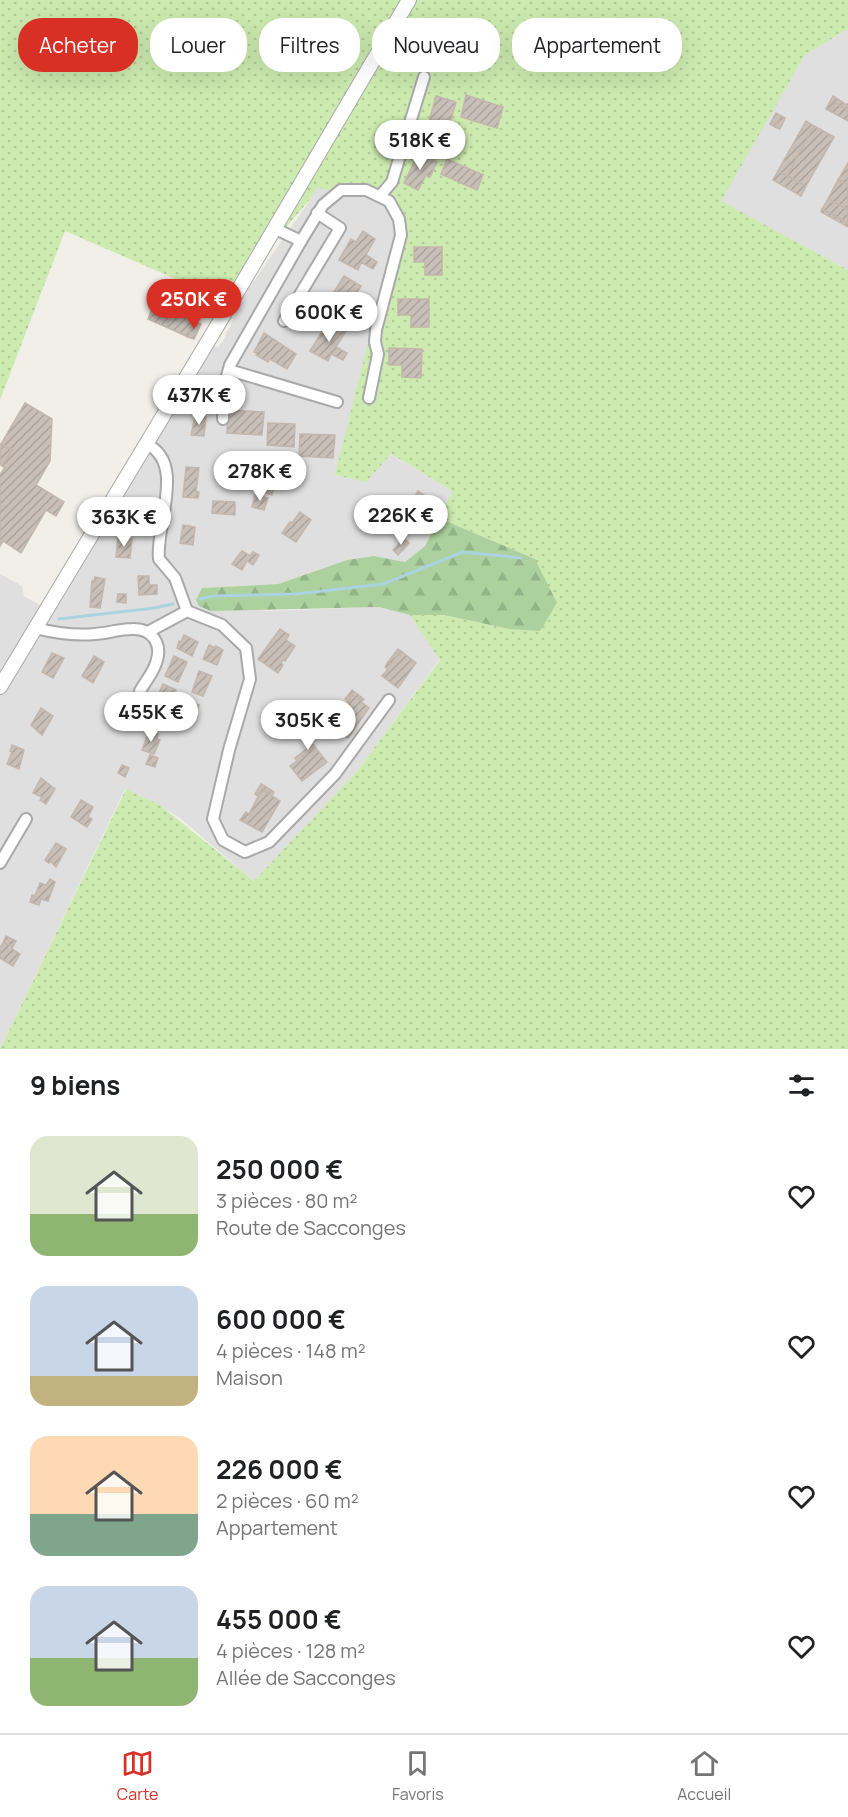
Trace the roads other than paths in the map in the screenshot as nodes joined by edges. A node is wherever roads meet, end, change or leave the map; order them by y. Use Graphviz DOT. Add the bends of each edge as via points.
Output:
graph roads {
  1 [pos="409,0"];
  2 [pos="424,77"];
  3 [pos="380,196"];
  4 [pos="317,213"];
  5 [pos="280,231"];
  6 [pos="301,241"];
  7 [pos="284,321"];
  8 [pos="229,370"];
  9 [pos="369,398"];
  10 [pos="337,402"];
  11 [pos="223,419"];
  12 [pos="146,444"];
  13 [pos="187,611"];
  14 [pos="35,628"];
  15 [pos="148,632"];
  16 [pos="0,687"];
  17 [pos="140,691"];
  18 [pos="388,700"];
  19 [pos="26,819"];
  20 [pos="0,863"];
  1 -- 12 [label="street"];
  2 -- 3 [label="street" via="392,182"];
  3 -- 4 [label="street" via="366,190 342,190"];
  3 -- 9 [label="street" via="389,201 399,219 401,235 376,330 378,354"];
  4 -- 6 [label="street"];
  4 -- 7 [label="street" via="340,228"];
  5 -- 6 [label="street"];
  6 -- 8 [label="street"];
  8 -- 10 [label="street"];
  8 -- 11 [label="street"];
  12 -- 13 [label="street" via="158,451 168,471 159,559 175,578"];
  12 -- 14 [label="street"];
  13 -- 15 [label="street"];
  13 -- 18 [label="street" via="222,625 246,648 250,679 213,819 223,840 245,852 268,842 335,774"];
  14 -- 15 [label="street" via="70,634 134,628"];
  14 -- 16 [label="street"];
  15 -- 17 [label="street" via="157,643 158,656"];
  19 -- 20 [label="street"];
}
